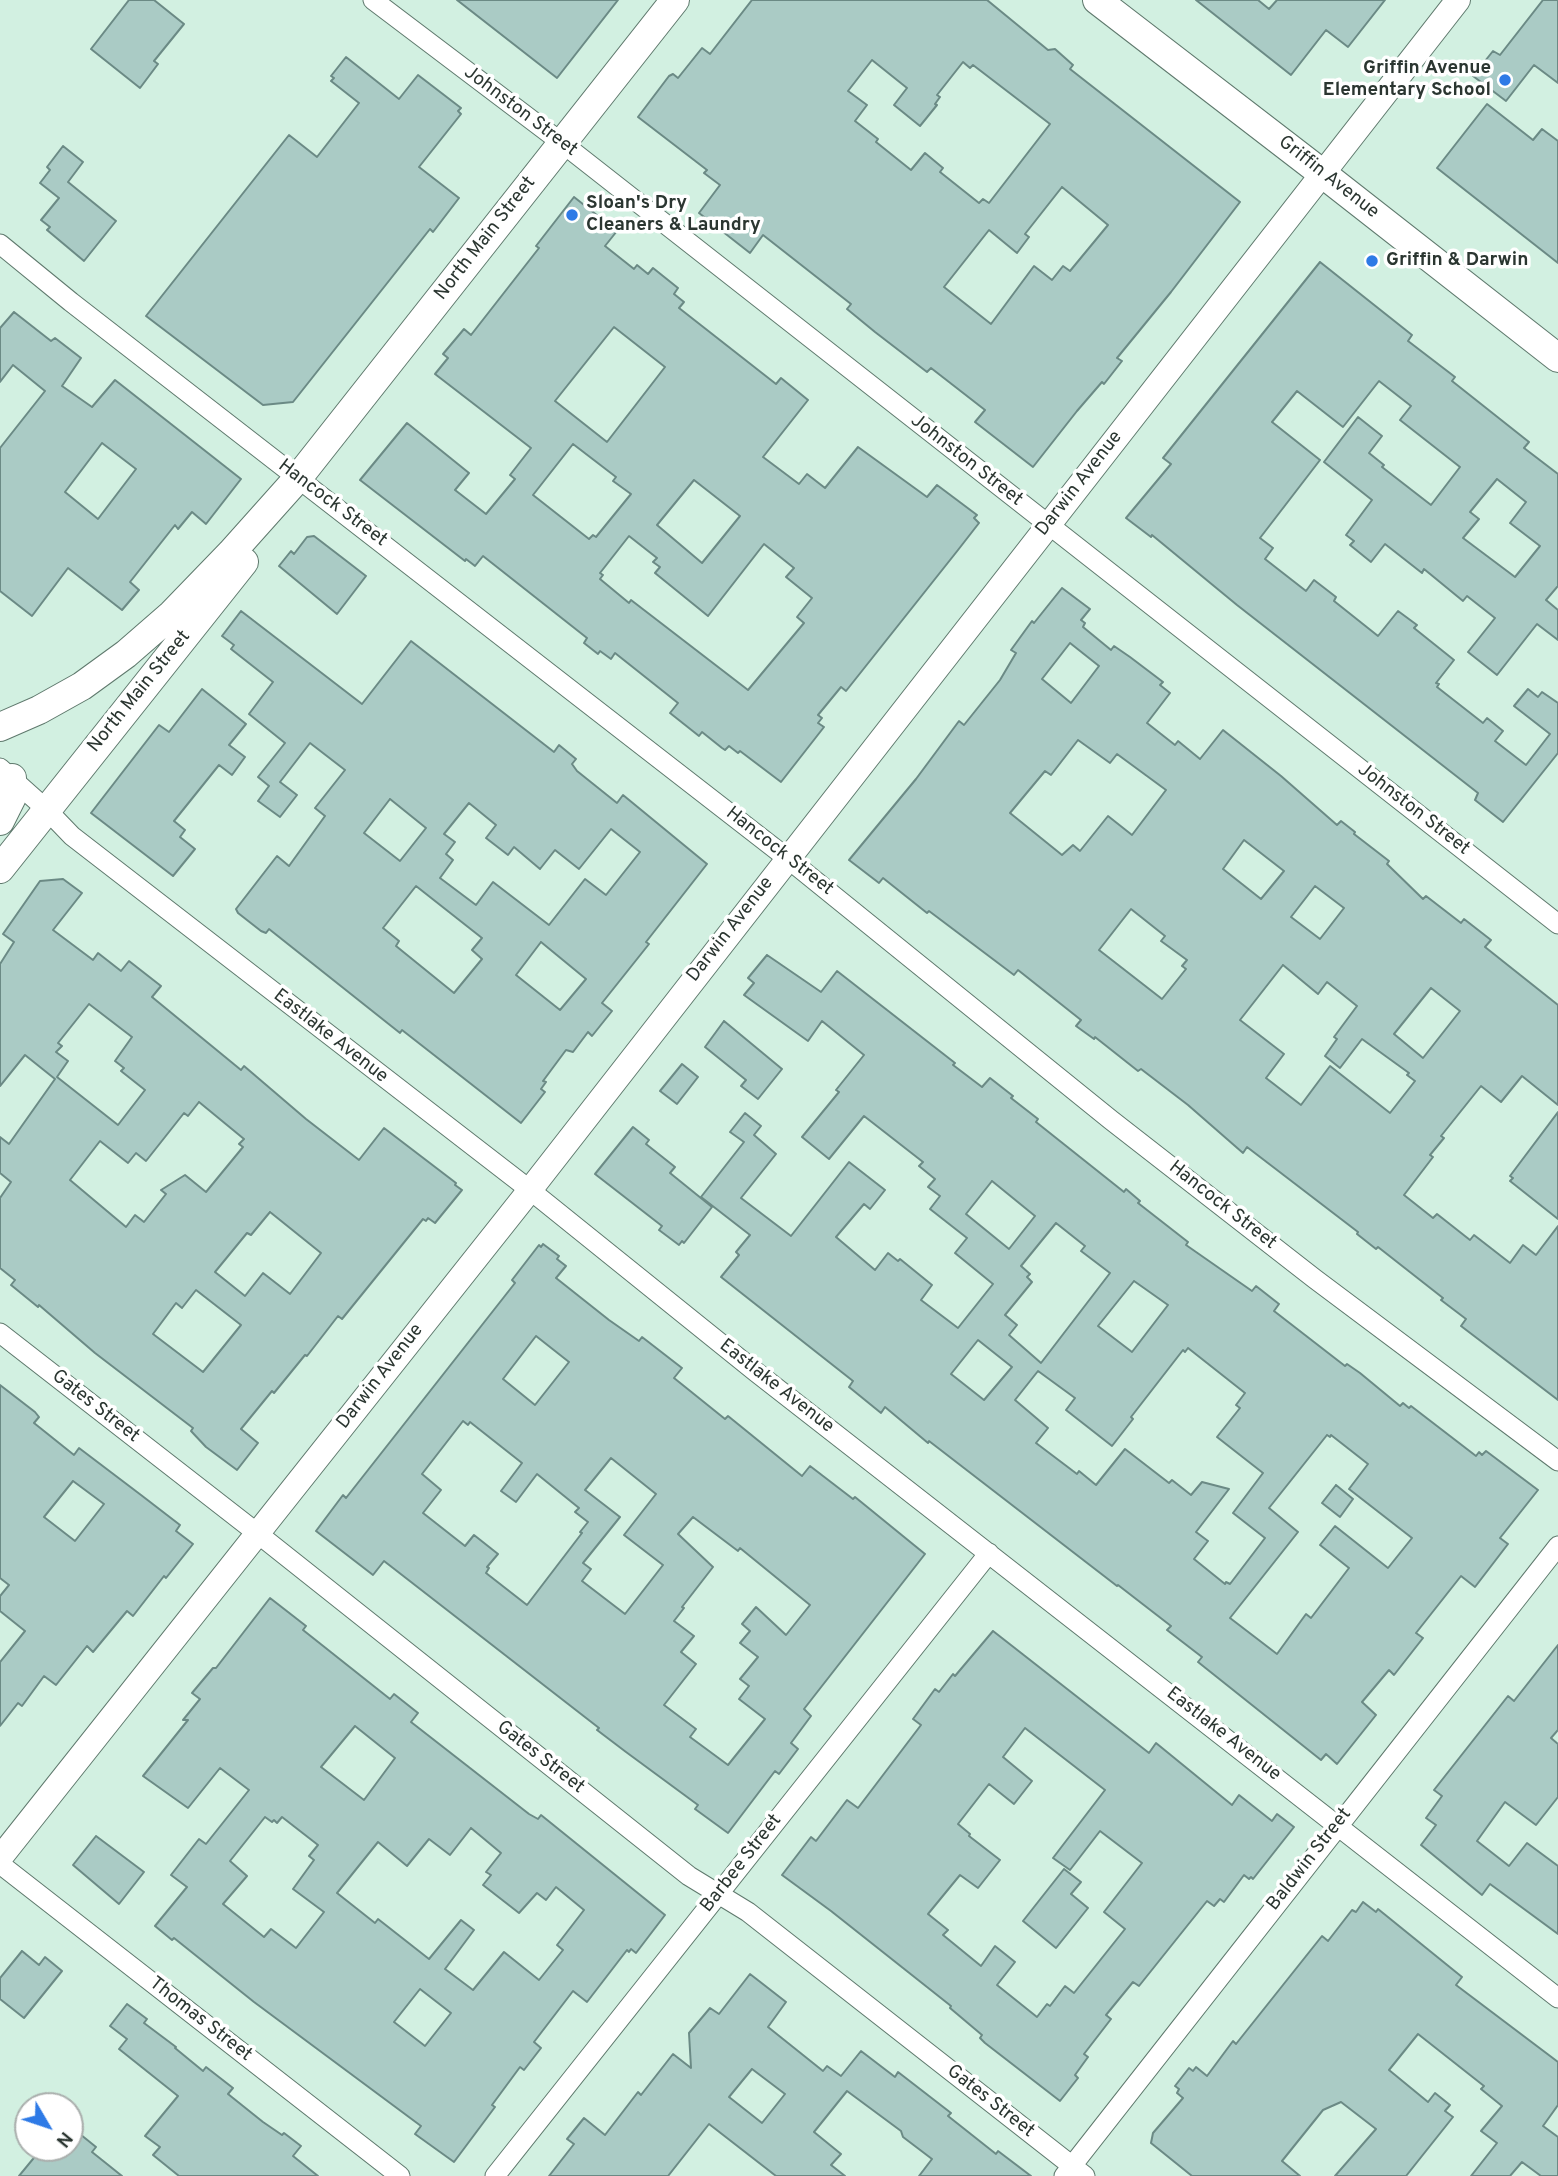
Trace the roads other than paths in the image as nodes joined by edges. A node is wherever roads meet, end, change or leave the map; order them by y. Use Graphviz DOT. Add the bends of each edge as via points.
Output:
graph roads {
  1 [pos="373,0"];
  2 [pos="675,0"];
  3 [pos="1097,0"];
  4 [pos="1458,0"];
  5 [pos="562,143"];
  6 [pos="1323,174"];
  7 [pos="0,244"];
  8 [pos="1558,358"];
  9 [pos="298,478"];
  10 [pos="1048,525"];
  11 [pos="0,727"];
  12 [pos="6,773"];
  13 [pos="46,809"];
  14 [pos="0,821"];
  15 [pos="787,858"];
  16 [pos="0,869"];
  17 [pos="1558,924"];
  18 [pos="530,1190"];
  19 [pos="0,1333"];
  20 [pos="1558,1461"];
  21 [pos="257,1533"];
  22 [pos="1558,1546"];
  23 [pos="989,1553"];
  24 [pos="1338,1825"];
  25 [pos="0,1858"];
  26 [pos="0,1864"];
  27 [pos="718,1895"];
  28 [pos="1558,1998"];
  29 [pos="1074,2173"];
  30 [pos="400,2176"];
  31 [pos="495,2176"];
  1 -- 5 [label="street, Johnston Street"];
  2 -- 5 [label="main road, North Main Street"];
  3 -- 6 [label="main road, Griffin Avenue"];
  4 -- 6 [label="street, Darwin Avenue"];
  5 -- 9 [label="main road, North Main Street"];
  5 -- 10 [label="street, Johnston Street"];
  6 -- 8 [label="main road, Griffin Avenue"];
  6 -- 10 [label="street, Darwin Avenue"];
  7 -- 9 [label="street, Hancock Street"];
  9 -- 11 [label="main road, North Main Street" via="172,614 126,653 82,686"];
  9 -- 13 [label="main road, North Main Street" via="247,558"];
  9 -- 15 [label="street, Hancock Street"];
  10 -- 15 [label="street, Darwin Avenue"];
  10 -- 17 [label="street, Johnston Street"];
  12 -- 13 [label="street, Eastlake Avenue"];
  12 -- 14 [label="main road" via="12,797"];
  13 -- 16 [label="main road, North Main Street"];
  13 -- 18 [label="street, Eastlake Avenue" via="72,836"];
  15 -- 18 [label="street, Darwin Avenue"];
  15 -- 20 [label="street, Hancock Street" via="1111,1121"];
  18 -- 21 [label="street, Darwin Avenue"];
  18 -- 23 [label="street, Eastlake Avenue"];
  19 -- 21 [label="street, Gates Street"];
  21 -- 25 [label="street, Darwin Avenue"];
  21 -- 27 [label="street, Gates Street"];
  22 -- 24 [label="street, Baldwin Street"];
  23 -- 24 [label="street, Eastlake Avenue"];
  23 -- 27 [label="street, Barbee Street"];
  24 -- 28 [label="street, Eastlake Avenue"];
  24 -- 29 [label="street, Baldwin Street"];
  26 -- 30 [label="street, Thomas Street"];
  27 -- 29 [label="street, Gates Street" via="748,1912"];
  27 -- 31 [label="street, Barbee Street"];
}
